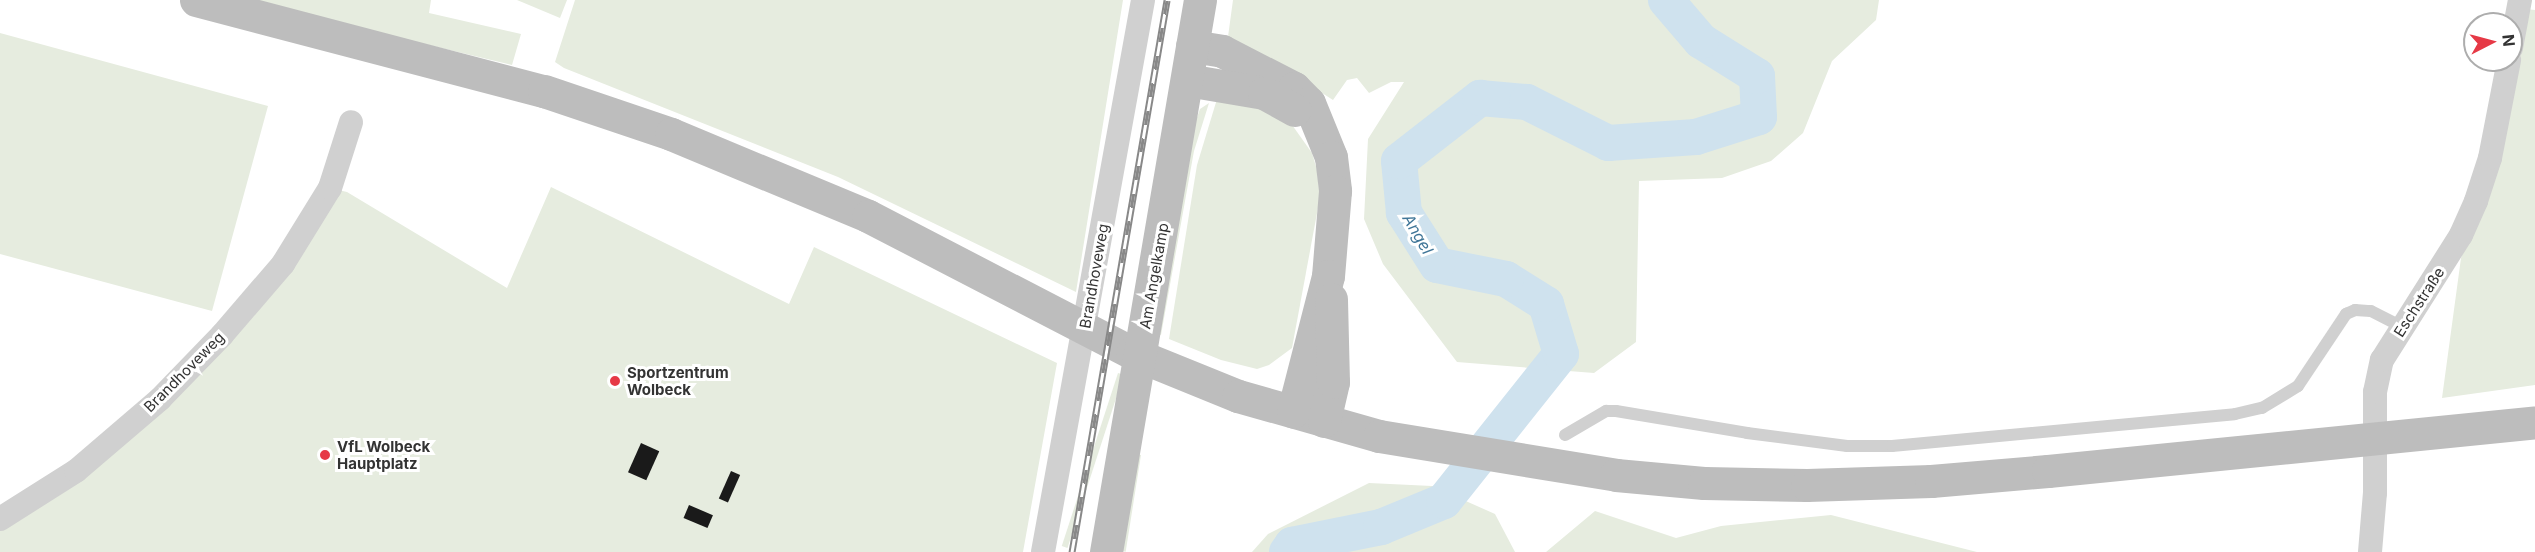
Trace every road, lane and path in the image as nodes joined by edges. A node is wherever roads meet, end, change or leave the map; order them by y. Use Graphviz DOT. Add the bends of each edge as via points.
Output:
graph roads {
  1 [pos="196,0"];
  2 [pos="1143,0"];
  3 [pos="1200,0"];
  4 [pos="1192,46"];
  5 [pos="2507,72"];
  6 [pos="1187,80"];
  7 [pos="1315,120"];
  8 [pos="351,122"];
  9 [pos="1328,276"];
  10 [pos="2402,327"];
  11 [pos="1293,412"];
  12 [pos="1324,421"];
  13 [pos="2535,422"];
  14 [pos="1565,435"];
  15 [pos="2376,439"];
  16 [pos="0,519"];
  17 [pos="1043,552"];
  18 [pos="1106,552"];
  19 [pos="2370,552"];
  1 -- 11 [label="main road" via="544,91 671,134 868,216 1063,319 1183,374"];
  2 -- 17 [label="street, Brandhoveweg"];
  3 -- 4 [label="main road, Am Angelkamp"];
  4 -- 6 [label="main road, Am Angelkamp"];
  4 -- 7 [label="main road" via="1222,51 1277,76 1310,103"];
  5 -- 10 [label="street, Eschstraße" via="2490,158 2476,201 2461,235"];
  6 -- 7 [label="main road" via="1264,93"];
  6 -- 18 [label="main road, Am Angelkamp"];
  7 -- 9 [label="main road" via="1328,146 1335,180"];
  8 -- 16 [label="street, Brandhoveweg" via="330,189 283,264 222,335 159,399 76,471"];
  9 -- 11 [label="main road"];
  9 -- 12 [label="main road" via="1333,382"];
  10 -- 14 [label="lane" via="2371,311 2346,314 2298,386 2262,408 2235,414 1892,447 1847,446 1758,435 1606,411"];
  10 -- 15 [label="street, Eschstraße" via="2382,360 2375,392"];
  11 -- 12 [label="main road"];
  12 -- 15 [label="main road" via="1379,436 1588,471 1704,483 1931,481"];
  13 -- 15 [label="main road"];
  15 -- 19 [label="street, Eschstraße"];
}
